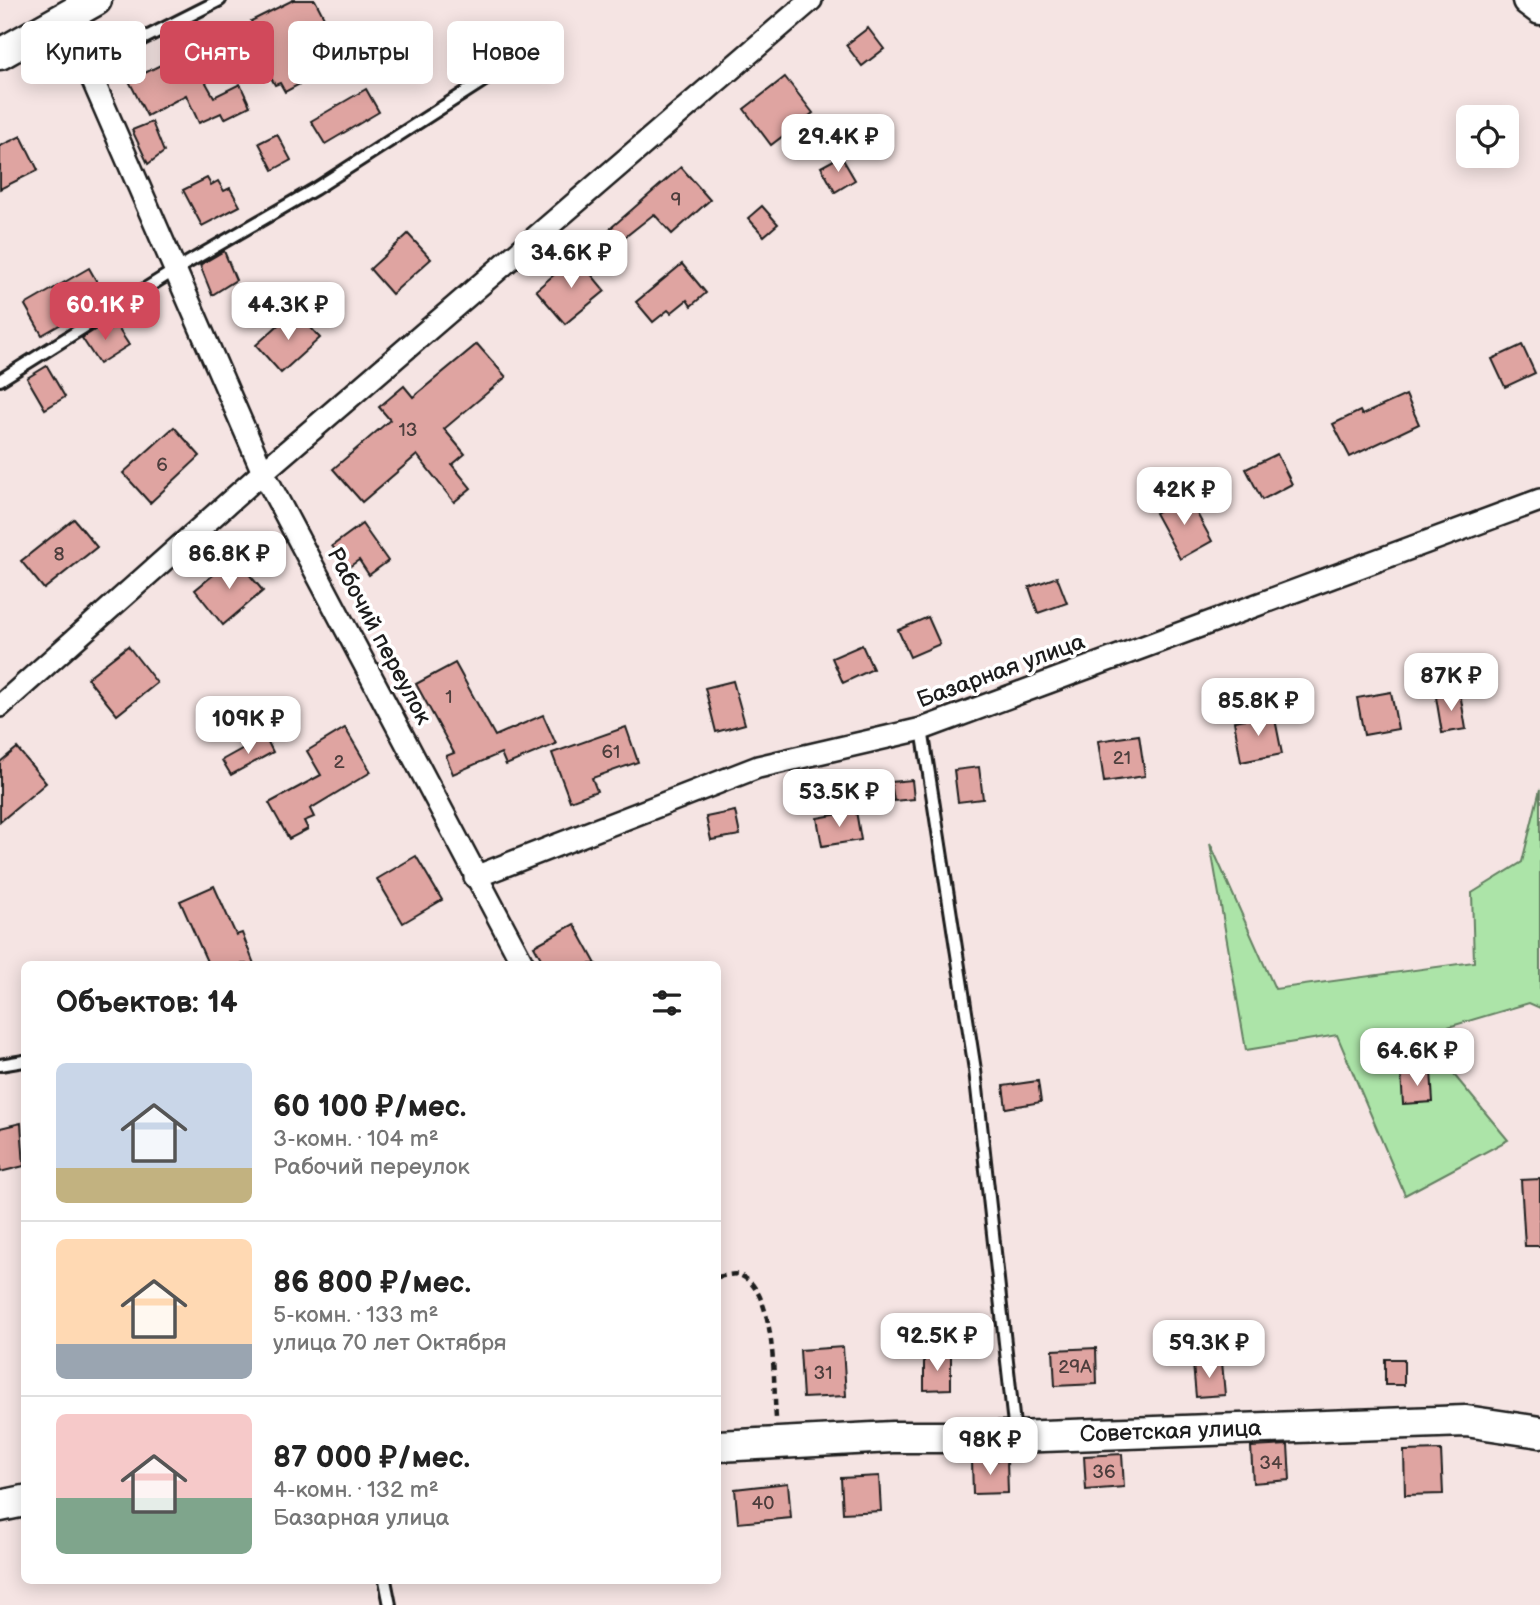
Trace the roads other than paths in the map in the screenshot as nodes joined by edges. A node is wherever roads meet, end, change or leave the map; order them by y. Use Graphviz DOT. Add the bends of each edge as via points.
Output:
graph roads {
  1 [pos="96,0"];
  2 [pos="220,0"];
  3 [pos="811,0"];
  4 [pos="1528,0"];
  5 [pos="1540,9"];
  6 [pos="58,21"];
  7 [pos="146,37"];
  8 [pos="21,42"];
  9 [pos="0,54"];
  10 [pos="94,84"];
  11 [pos="478,84"];
  12 [pos="175,270"];
  13 [pos="0,380"];
  14 [pos="263,472"];
  15 [pos="1540,500"];
  16 [pos="0,706"];
  17 [pos="922,729"];
  18 [pos="475,877"];
  19 [pos="521,961"];
  20 [pos="21,1062"];
  21 [pos="0,1065"];
  22 [pos="1540,1432"];
  23 [pos="1015,1437"];
  24 [pos="721,1446"];
  25 [pos="21,1502"];
  26 [pos="0,1506"];
  27 [pos="386,1584"];
  28 [pos="390,1605"];
  1 -- 6 [label="street"];
  2 -- 7 [label="lane"];
  3 -- 14 [label="street"];
  4 -- 5 [label="street"];
  8 -- 9 [label="street"];
  10 -- 12 [label="street, Рабочий переулок"];
  11 -- 12 [label="lane" via="315,189"];
  12 -- 13 [label="lane"];
  12 -- 14 [label="street, Рабочий переулок"];
  14 -- 16 [label="street"];
  14 -- 18 [label="street, Рабочий переулок"];
  15 -- 17 [label="street, Базарная улица"];
  17 -- 18 [label="street, Базарная улица" via="758,767"];
  17 -- 23 [label="lane" via="975,1070"];
  18 -- 19 [label="street, Рабочий переулок"];
  20 -- 21 [label="lane"];
  22 -- 23 [label="street, Советская улица" via="1466,1421"];
  23 -- 24 [label="street, Советская улица" via="892,1437"];
  25 -- 26 [label="street"];
  27 -- 28 [label="lane"];
}
